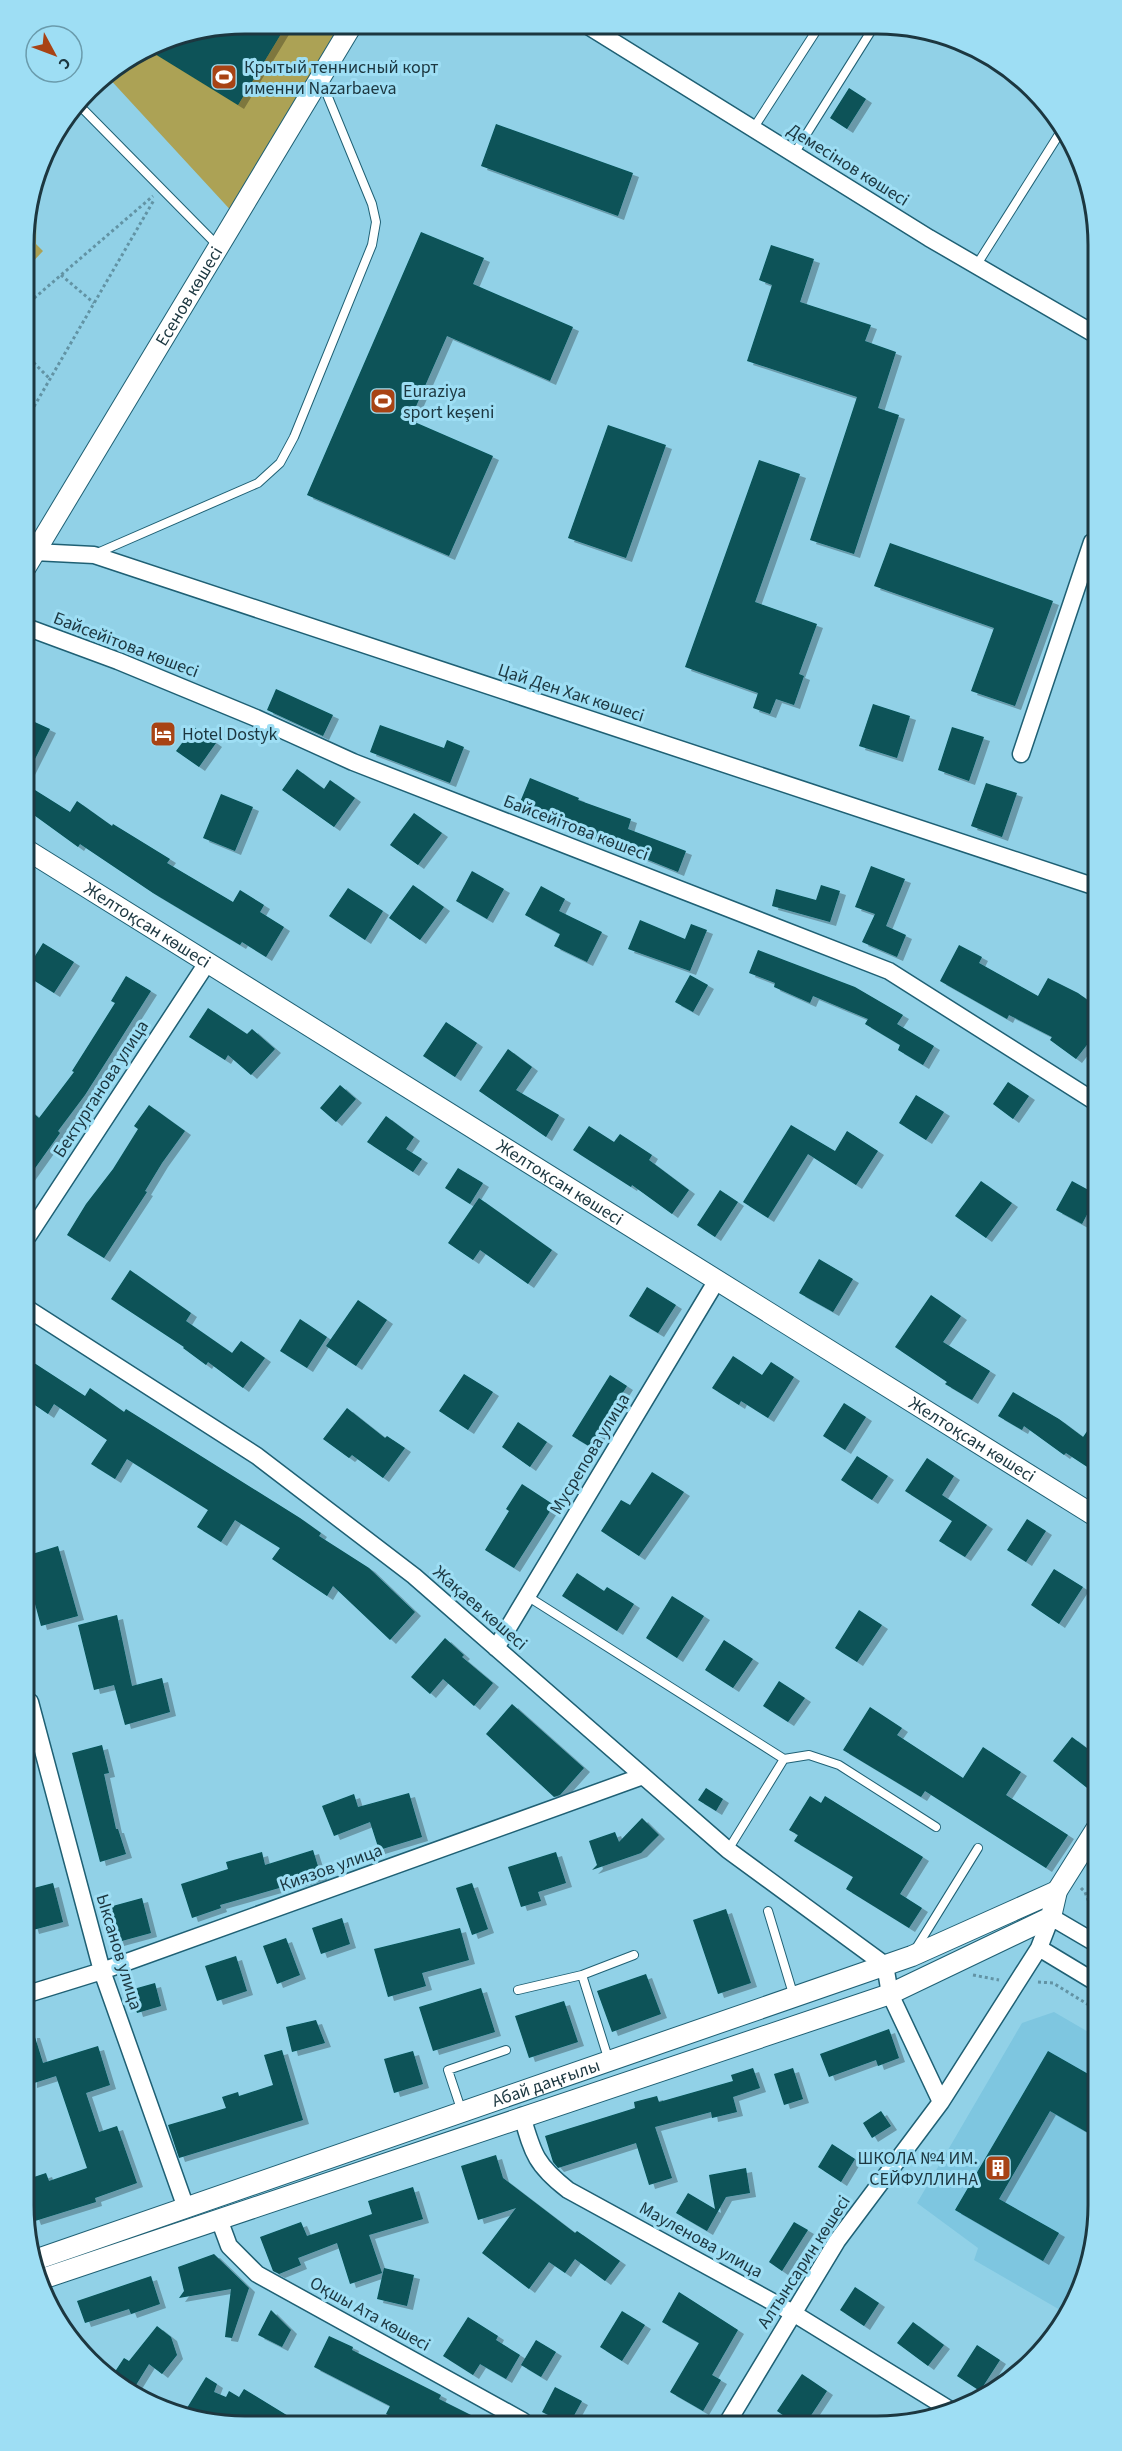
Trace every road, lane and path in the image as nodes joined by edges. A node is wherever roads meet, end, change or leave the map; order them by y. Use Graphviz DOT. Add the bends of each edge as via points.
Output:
graph roads {
  1 [pos="601,34"];
  2 [pos="814,34"];
  3 [pos="869,34"];
  4 [pos="346,35"];
  5 [pos="320,77"];
  6 [pos="84,109"];
  7 [pos="753,129"];
  8 [pos="1057,137"];
  9 [pos="794,154"];
  10 [pos="161,188"];
  11 [pos="218,246"];
  12 [pos="976,266"];
  13 [pos="61,275"];
  14 [pos="35,297"];
  15 [pos="94,304"];
  16 [pos="1088,330"];
  17 [pos="35,364"];
  18 [pos="50,379"];
  19 [pos="35,405"];
  20 [pos="35,545"];
  21 [pos="1088,554"];
  22 [pos="35,555"];
  23 [pos="94,555"];
  24 [pos="35,630"];
  25 [pos="1021,754"];
  26 [pos="35,855"];
  27 [pos="1088,884"];
  28 [pos="207,963"];
  29 [pos="1088,1097"];
  30 [pos="34,1226"];
  31 [pos="717,1280"];
  32 [pos="34,1313"];
  33 [pos="1087,1511"];
  34 [pos="527,1596"];
  35 [pos="496,1648"];
  36 [pos="34,1718"];
  37 [pos="784,1759"];
  38 [pos="643,1776"];
  39 [pos="936,1827"];
  40 [pos="1087,1843"];
  41 [pos="978,1848"];
  42 [pos="728,1851"];
  43 [pos="1058,1891"];
  44 [pos="768,1911"];
  45 [pos="1051,1917"];
  46 [pos="1087,1939"];
  47 [pos="1039,1948"];
  48 [pos="634,1955"];
  49 [pos="912,1956"];
  50 [pos="885,1965"];
  51 [pos="102,1971"];
  52 [pos="582,1975"];
  53 [pos="1087,1977"];
  54 [pos="518,1990"];
  55 [pos="34,1991"];
  56 [pos="890,1994"];
  57 [pos="794,1998"];
  58 [pos="506,2050"];
  59 [pos="609,2062"];
  60 [pos="941,2102"];
  61 [pos="462,2113"];
  62 [pos="522,2116"];
  63 [pos="186,2208"];
  64 [pos="219,2219"];
  65 [pos="41,2258"];
  66 [pos="47,2277"];
  67 [pos="793,2313"];
  68 [pos="943,2406"];
  69 [pos="514,2416"];
  70 [pos="731,2416"];
  1 -- 7 [label="street, Демесінов көшесі"];
  2 -- 7 [label="lane"];
  3 -- 9 [label="lane"];
  4 -- 5 [label="street, Есенов көшесі"];
  5 -- 11 [label="street, Есенов көшесі"];
  5 -- 23 [label="lane" via="376,222 372,245 294,437 280,463 258,483"];
  6 -- 10 [label="lane"];
  7 -- 9 [label="street, Демесінов көшесі"];
  8 -- 12 [label="lane"];
  9 -- 12 [label="street, Демесінов көшесі"];
  10 -- 11 [label="lane"];
  10 -- 13 [label="path"];
  10 -- 15 [label="path"];
  11 -- 20 [label="street, Есенов көшесі"];
  12 -- 16 [label="street, Демесінов көшесі"];
  13 -- 14 [label="path"];
  13 -- 15 [label="path"];
  15 -- 18 [label="path"];
  17 -- 18 [label="path"];
  18 -- 19 [label="path"];
  21 -- 25 [label="street"];
  22 -- 23 [label="street, Цай Ден Хак көшесі"];
  23 -- 27 [label="street, Цай Ден Хак көшесі"];
  24 -- 29 [label="street, Байсейітова көшесі" via="256,718 352,762 889,970"];
  26 -- 28 [label="street, Желтоқсан көшесі"];
  28 -- 30 [label="street, Бектурганова улица"];
  28 -- 31 [label="street, Желтоқсан көшесі"];
  31 -- 33 [label="street, Желтоқсан көшесі"];
  31 -- 34 [label="street, Мусрепова улица"];
  32 -- 35 [label="street, Жақаев көшесі" via="257,1456 414,1576"];
  34 -- 35 [label="street, Мусрепова улица"];
  34 -- 37 [label="lane"];
  35 -- 38 [label="street, Жақаев көшесі"];
  36 -- 51 [label="street, Ыксанов улица"];
  37 -- 39 [label="lane" via="809,1755 839,1765"];
  37 -- 42 [label="lane"];
  38 -- 42 [label="street, Жақаев көшесі"];
  38 -- 51 [label="street, Киязов улица"];
  40 -- 43 [label="street"];
  41 -- 49 [label="lane"];
  42 -- 50 [label="street, Жақаев көшесі"];
  43 -- 45 [label="street"];
  43 -- 49 [label="street, Абай даңғылы"];
  44 -- 57 [label="lane"];
  45 -- 46 [label="street"];
  45 -- 47 [label="street, Алтынсарин көшесі"];
  45 -- 56 [label="street, Абай даңғылы"];
  47 -- 53 [label="street"];
  47 -- 60 [label="street, Алтынсарин көшесі"];
  48 -- 52 [label="lane"];
  49 -- 50 [label="street, Абай даңғылы"];
  50 -- 56 [label="street"];
  50 -- 57 [label="street, Абай даңғылы"];
  51 -- 55 [label="street, Киязов улица"];
  51 -- 63 [label="street, Ыксанов улица"];
  52 -- 54 [label="lane"];
  52 -- 59 [label="lane"];
  56 -- 60 [label="street"];
  56 -- 62 [label="street, Абай даңғылы"];
  57 -- 59 [label="street, Абай даңғылы"];
  58 -- 61 [label="lane" via="448,2070"];
  59 -- 61 [label="street, Абай даңғылы"];
  60 -- 67 [label="street, Алтынсарин көшесі" via="837,2241"];
  61 -- 63 [label="street, Абай даңғылы"];
  62 -- 64 [label="street, Абай даңғылы"];
  62 -- 67 [label="street, Мауленова улица" via="533,2153 547,2173 568,2190"];
  63 -- 65 [label="street, Абай даңғылы"];
  64 -- 66 [label="street, Абай даңғылы"];
  64 -- 69 [label="street, Оқшы Ата көшесі" via="229,2246 257,2274"];
  67 -- 68 [label="street, Мауленова улица"];
  67 -- 70 [label="street, Алтынсарин көшесі"];
}
